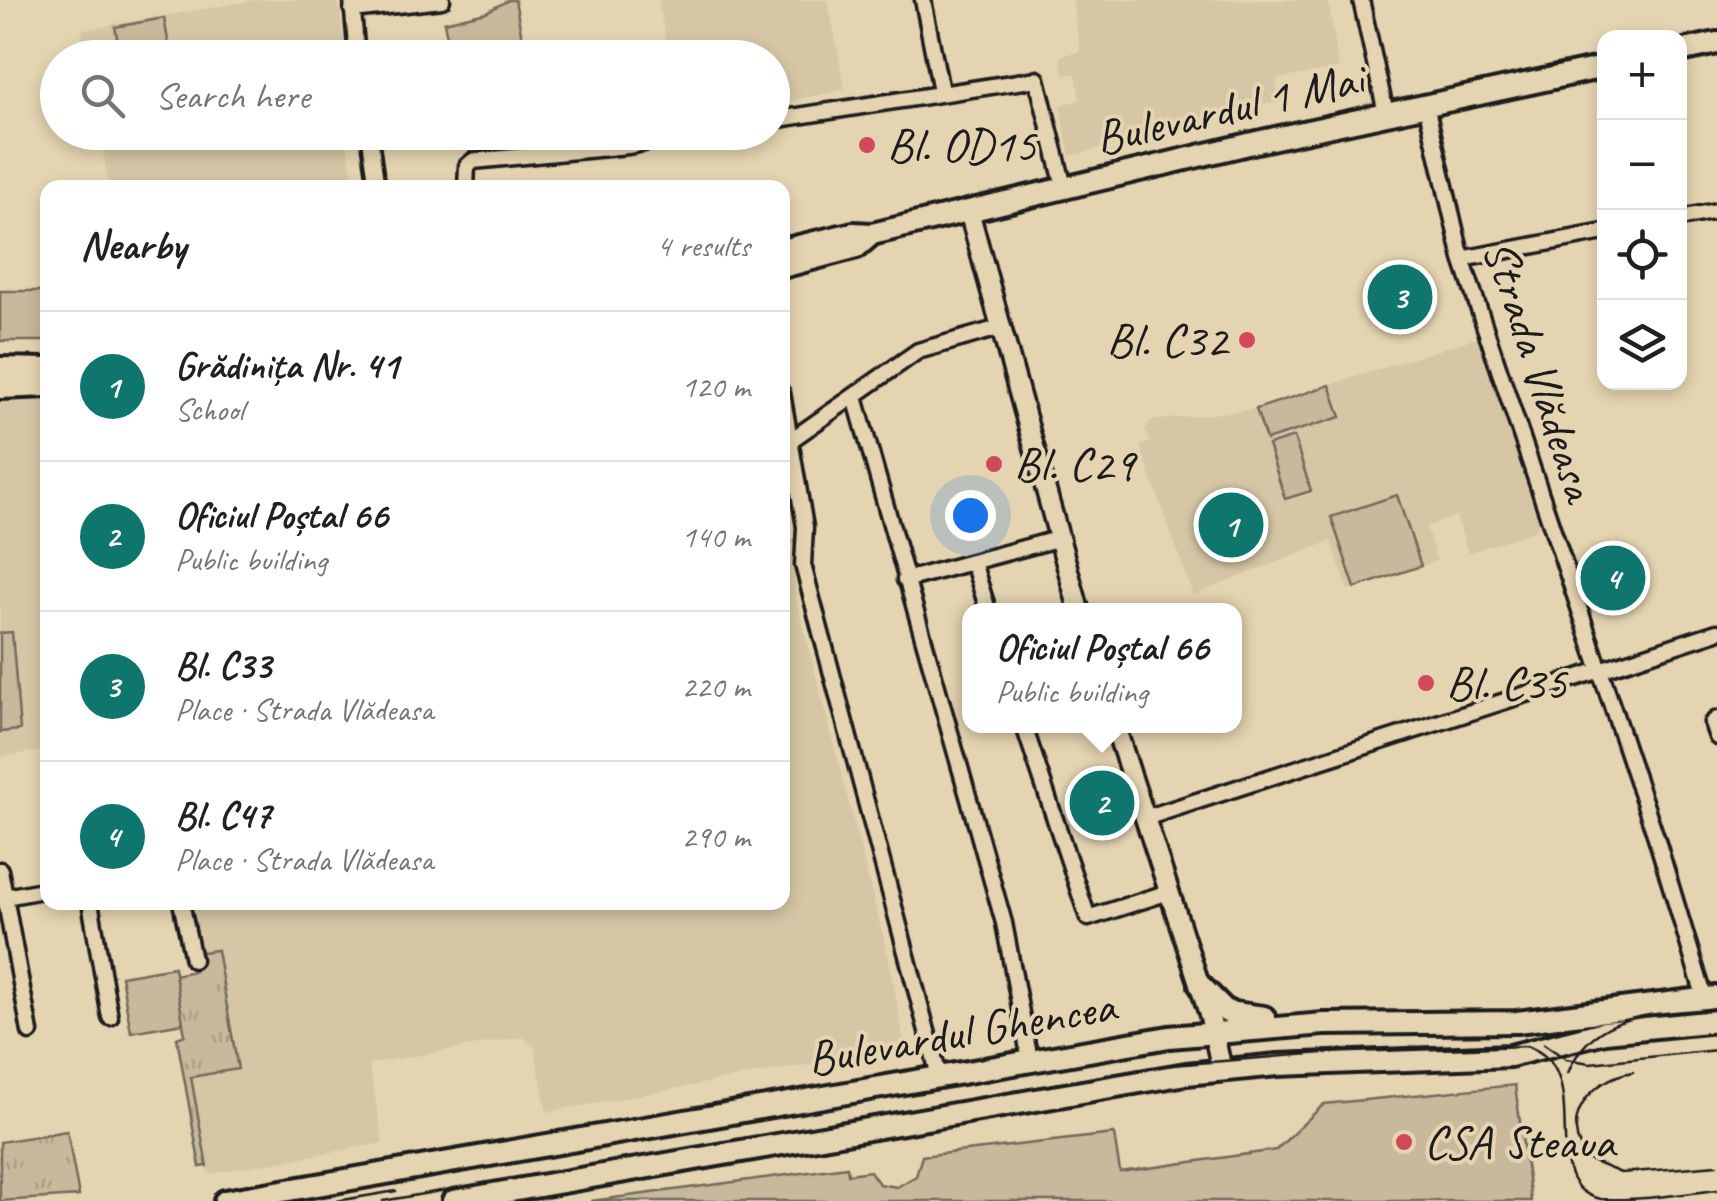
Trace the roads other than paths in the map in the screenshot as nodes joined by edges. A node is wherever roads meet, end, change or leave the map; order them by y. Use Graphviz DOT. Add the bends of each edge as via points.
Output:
graph roads {
  1 [pos="442,0"];
  2 [pos="923,0"];
  3 [pos="1361,0"];
  4 [pos="352,5"];
  5 [pos="355,40"];
  6 [pos="1717,43"];
  7 [pos="1687,49"];
  8 [pos="1597,68"];
  9 [pos="941,90"];
  10 [pos="1426,105"];
  11 [pos="1386,113"];
  12 [pos="790,117"];
  13 [pos="372,150"];
  14 [pos="587,150"];
  15 [pos="376,180"];
  16 [pos="466,180"];
  17 [pos="1064,187"];
  18 [pos="968,210"];
  19 [pos="1717,211"];
  20 [pos="1687,217"];
  21 [pos="1597,233"];
  22 [pos="872,234"];
  23 [pos="790,248"];
  24 [pos="1462,260"];
  25 [pos="790,265"];
  26 [pos="999,328"];
  27 [pos="0,368"];
  28 [pos="40,369"];
  29 [pos="40,386"];
  30 [pos="0,388"];
  31 [pos="855,396"];
  32 [pos="790,435"];
  33 [pos="791,440"];
  34 [pos="1056,539"];
  35 [pos="972,562"];
  36 [pos="905,580"];
  37 [pos="986,603"];
  38 [pos="1077,603"];
  39 [pos="1717,632"];
  40 [pos="1600,670"];
  41 [pos="1717,719"];
  42 [pos="1026,733"];
  43 [pos="1116,733"];
  44 [pos="1717,738"];
  45 [pos="1145,818"];
  46 [pos="0,870"];
  47 [pos="40,891"];
  48 [pos="1169,892"];
  49 [pos="2,898"];
  50 [pos="91,910"];
  51 [pos="183,910"];
  52 [pos="193,960"];
  53 [pos="1200,985"];
  54 [pos="1711,998"];
  55 [pos="110,1016"];
  56 [pos="1717,1021"];
  57 [pos="1369,1024"];
  58 [pos="30,1032"];
  59 [pos="1214,1032"];
  60 [pos="1030,1060"];
  61 [pos="1222,1070"];
  62 [pos="939,1076"];
  63 [pos="225,1201"];
  64 [pos="453,1201"];
  1 -- 4 [label="street"];
  2 -- 9 [label="street"];
  3 -- 11 [label="street"];
  4 -- 5 [label="street"];
  6 -- 7 [label="main road"];
  8 -- 10 [label="main road, Bulevardul 1 Mai"];
  9 -- 12 [label="street"];
  9 -- 17 [label="street" via="1037,79"];
  10 -- 11 [label="main road, Bulevardul 1 Mai"];
  10 -- 24 [label="street, Strada Vlădeasa"];
  11 -- 17 [label="main road, Bulevardul 1 Mai"];
  13 -- 15 [label="street"];
  14 -- 16 [label="street" via="473,161"];
  17 -- 18 [label="main road, Bulevardul 1 Mai"];
  18 -- 22 [label="main road, Bulevardul 1 Mai"];
  18 -- 26 [label="street"];
  19 -- 20 [label="street"];
  21 -- 24 [label="street"];
  22 -- 23 [label="main road, Bulevardul 1 Mai" via="853,232"];
  22 -- 25 [label="main road, Bulevardul 1 Mai" via="857,247"];
  24 -- 40 [label="street, Strada Vlădeasa"];
  26 -- 31 [label="street" via="918,351"];
  26 -- 34 [label="street"];
  27 -- 28 [label="main road"];
  29 -- 30 [label="main road"];
  31 -- 33 [label="street"];
  31 -- 36 [label="street"];
  32 -- 33 [label="street"];
  33 -- 62 [label="street" via="805,527 803,565"];
  34 -- 35 [label="street"];
  34 -- 38 [label="street"];
  35 -- 36 [label="street"];
  35 -- 37 [label="street"];
  36 -- 60 [label="street" via="1004,922"];
  39 -- 40 [label="street"];
  40 -- 45 [label="street"];
  40 -- 54 [label="street, Strada Vlădeasa"];
  41 -- 44 [label="street"];
  42 -- 48 [label="street" via="1088,918"];
  43 -- 45 [label="street"];
  45 -- 48 [label="street"];
  46 -- 49 [label="street"];
  47 -- 49 [label="street"];
  48 -- 53 [label="street"];
  49 -- 58 [label="street"];
  50 -- 55 [label="street"];
  51 -- 52 [label="street"];
  53 -- 57 [label="main road" via="1226,1012 1242,1017 1355,1017"];
  53 -- 59 [label="street"];
  54 -- 57 [label="main road, Bulevardul Ghencea" via="1516,1022"];
  56 -- 61 [label="main road, Bulevardul Ghencea" via="1604,1032 1510,1056"];
  57 -- 59 [label="main road, Bulevardul Ghencea"];
  59 -- 60 [label="main road, Bulevardul Ghencea"];
  59 -- 61 [label="street"];
  60 -- 62 [label="main road, Bulevardul Ghencea"];
  61 -- 64 [label="main road, Bulevardul Ghencea"];
  62 -- 63 [label="main road, Bulevardul Ghencea"];
}
